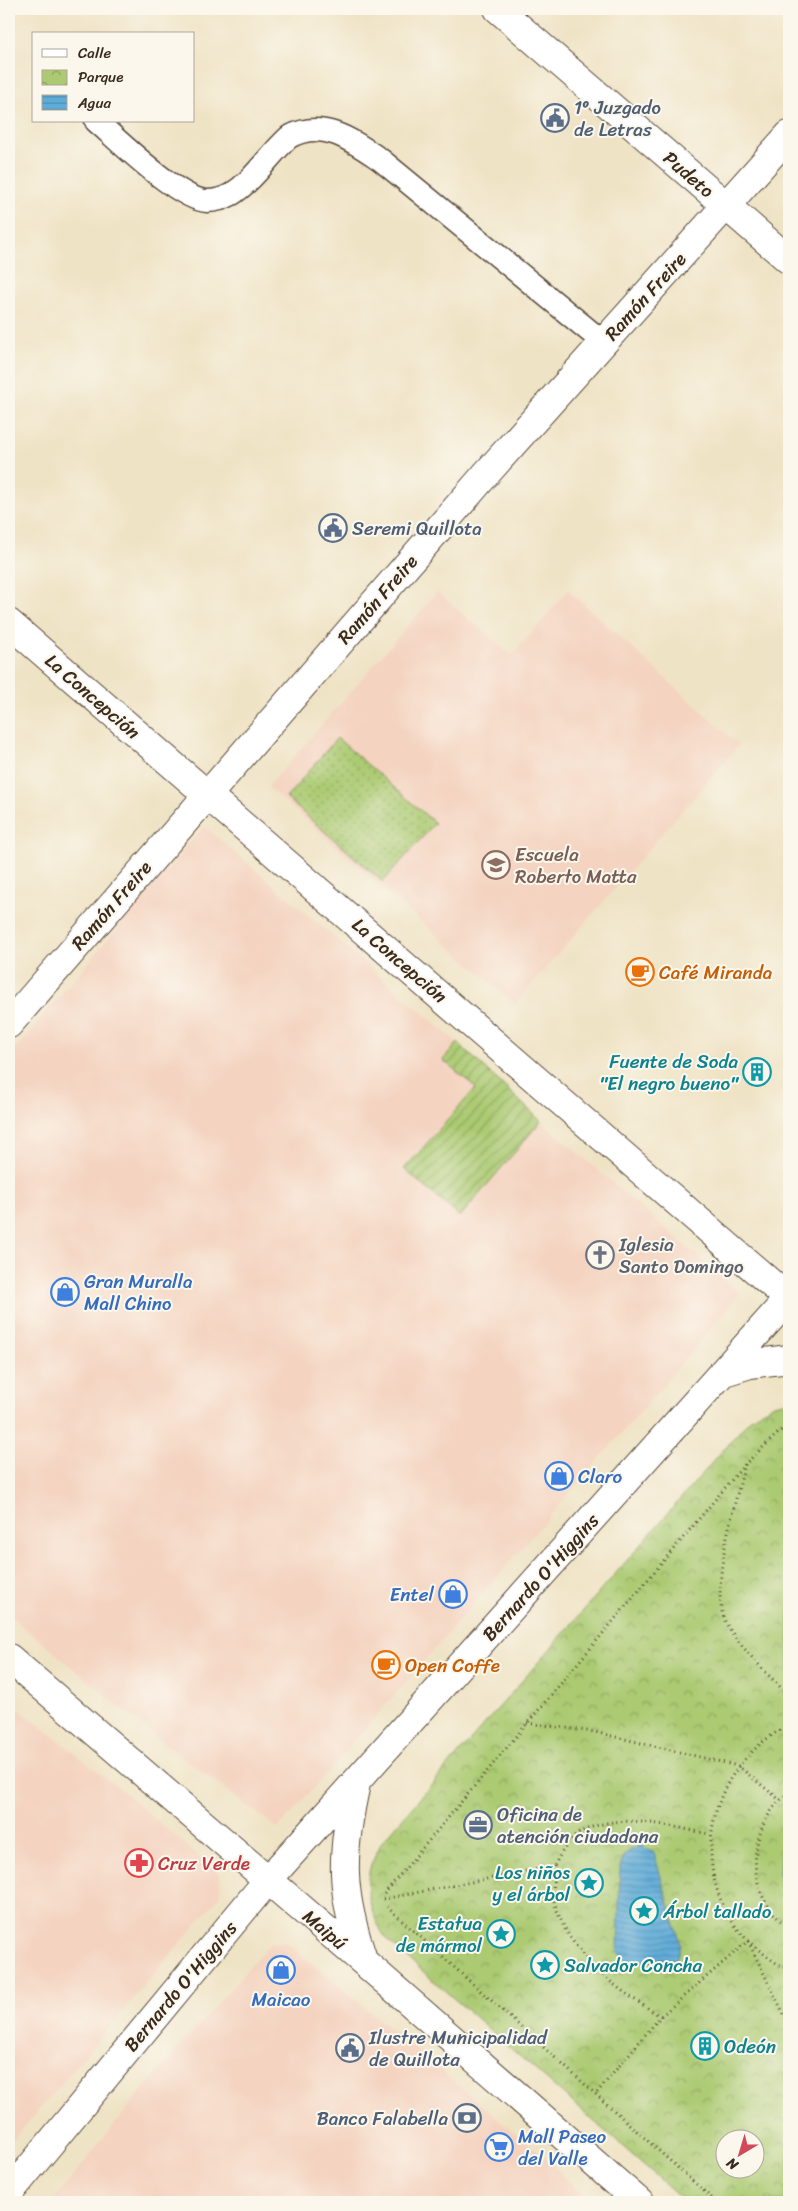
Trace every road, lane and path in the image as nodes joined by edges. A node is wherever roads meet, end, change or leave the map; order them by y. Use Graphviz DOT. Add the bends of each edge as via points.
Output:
graph roads {
  1 [pos="498,9"];
  2 [pos="97,122"];
  3 [pos="789,134"];
  4 [pos="726,207"];
  5 [pos="789,260"];
  6 [pos="604,343"];
  7 [pos="9,624"];
  8 [pos="208,794"];
  9 [pos="9,1024"];
  10 [pos="789,1298"];
  11 [pos="789,1359"];
  12 [pos="724,1372"];
  13 [pos="789,1422"];
  14 [pos="745,1464"];
  15 [pos="9,1658"];
  16 [pos="789,1696"];
  17 [pos="526,1723"];
  18 [pos="789,1726"];
  19 [pos="738,1766"];
  20 [pos="356,1782"];
  21 [pos="789,1793"];
  22 [pos="780,1800"];
  23 [pos="710,1834"];
  24 [pos="554,1866"];
  25 [pos="267,1881"];
  26 [pos="379,1900"];
  27 [pos="789,1928"];
  28 [pos="748,1941"];
  29 [pos="365,1963"];
  30 [pos="789,1969"];
  31 [pos="661,2016"];
  32 [pos="789,2025"];
  33 [pos="595,2095"];
  34 [pos="9,2193"];
  35 [pos="639,2202"];
  36 [pos="716,2202"];
  1 -- 4 [label="main road, Pudeto"];
  2 -- 6 [label="lane" via="172,185 189,196 206,201 232,194 289,137 312,130 330,130 381,160"];
  3 -- 4 [label="main road, Ramón Freire"];
  4 -- 5 [label="main road, Pudeto"];
  4 -- 6 [label="main road, Ramón Freire"];
  6 -- 8 [label="main road, Ramón Freire"];
  7 -- 8 [label="main road, La Concepción"];
  8 -- 9 [label="main road, Ramón Freire"];
  8 -- 10 [label="main road, La Concepción"];
  10 -- 12 [label="main road, Bernardo O'Higgins"];
  11 -- 12 [label="main road" via="750,1364"];
  12 -- 20 [label="main road, Bernardo O'Higgins"];
  13 -- 14 [label="path"];
  14 -- 16 [label="path" via="725,1545 720,1607 726,1624 747,1652"];
  14 -- 17 [label="path"];
  15 -- 25 [label="main road, Maipú"];
  17 -- 19 [label="path" via="595,1732"];
  17 -- 26 [label="path"];
  18 -- 19 [label="path" via="758,1745"];
  19 -- 22 [label="path"];
  19 -- 23 [label="path" via="719,1798"];
  20 -- 25 [label="main road, Bernardo O'Higgins"];
  20 -- 29 [label="main road" via="348,1820 344,1866 353,1930"];
  21 -- 22 [label="path"];
  22 -- 27 [label="path" via="762,1826 755,1856 758,1887 774,1914"];
  23 -- 24 [label="path" via="643,1822 610,1822 582,1831 563,1850"];
  23 -- 28 [label="path" via="712,1873 724,1910"];
  24 -- 26 [label="path"];
  24 -- 31 [label="path" via="554,1899 566,1932 600,1972 629,1997"];
  25 -- 29 [label="main road, Maipú"];
  25 -- 34 [label="main road, Bernardo O'Higgins"];
  26 -- 33 [label="path"];
  28 -- 30 [label="path"];
  28 -- 31 [label="path"];
  28 -- 32 [label="path"];
  29 -- 35 [label="main road, Maipú"];
  31 -- 33 [label="path"];
  33 -- 36 [label="path"];
}
